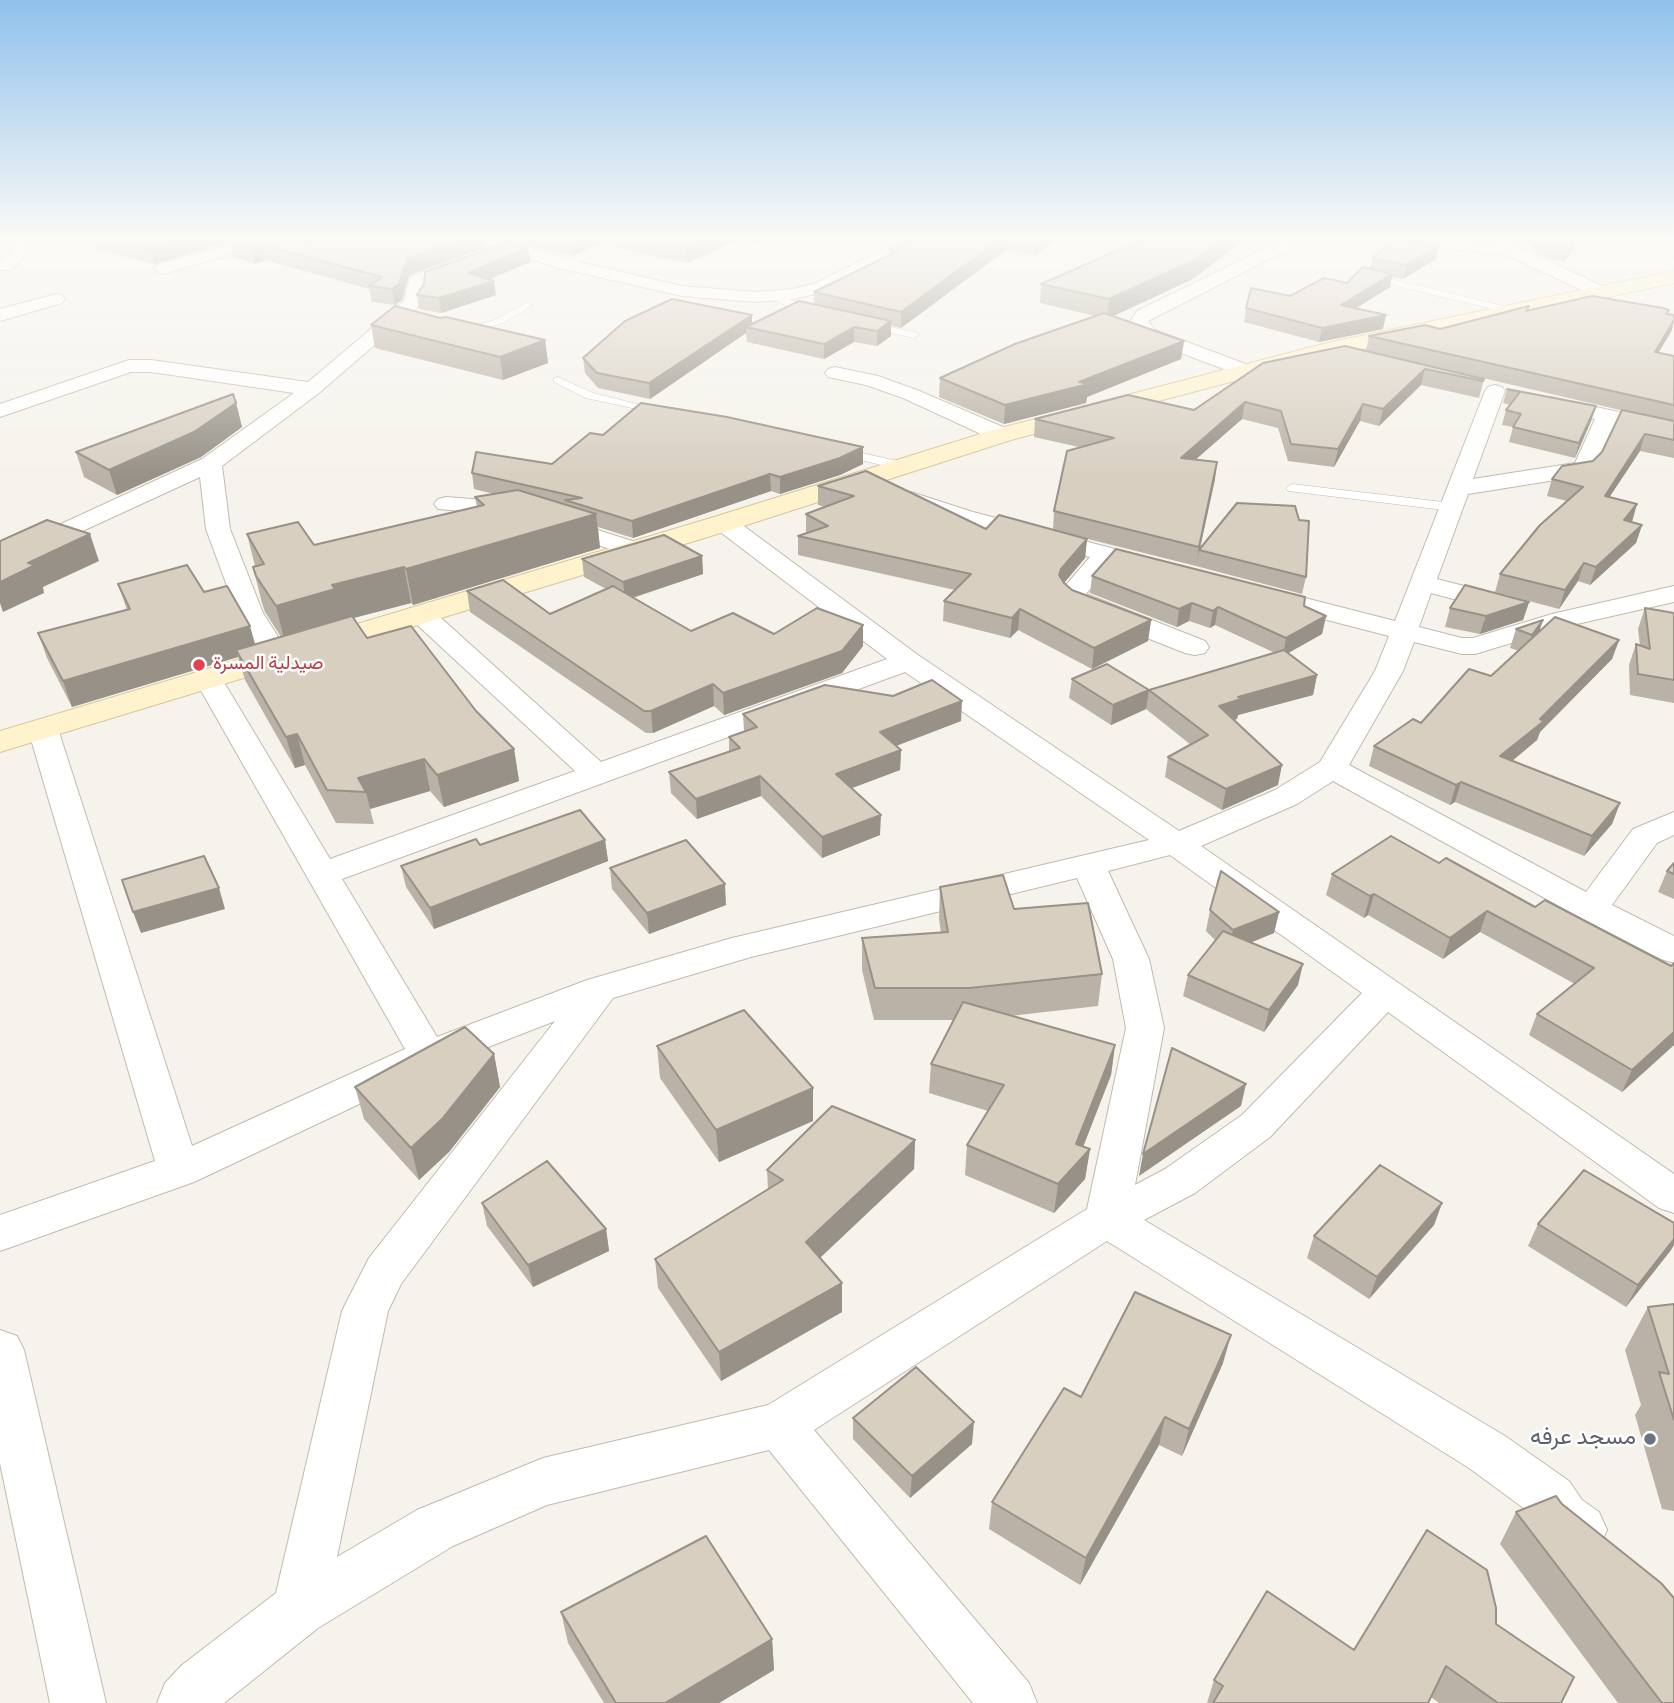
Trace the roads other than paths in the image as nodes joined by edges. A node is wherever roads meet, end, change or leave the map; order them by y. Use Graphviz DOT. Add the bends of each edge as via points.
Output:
graph roads {
  1 [pos="400,317"];
  2 [pos="506,317"];
  3 [pos="1142,317"];
  4 [pos="1482,317"];
  5 [pos="850,321"];
  6 [pos="456,333"];
  7 [pos="914,335"];
  8 [pos="1327,350"];
  9 [pos="1376,361"];
  10 [pos="1244,370"];
  11 [pos="835,373"];
  12 [pos="558,380"];
  13 [pos="312,389"];
  14 [pos="0,411"];
  15 [pos="669,414"];
  16 [pos="1608,415"];
  17 [pos="1674,430"];
  18 [pos="1002,435"];
  19 [pos="823,448"];
  20 [pos="210,464"];
  21 [pos="902,466"];
  22 [pos="864,477"];
  23 [pos="1292,488"];
  24 [pos="1455,497"];
  25 [pos="446,504"];
  26 [pos="724,523"];
  27 [pos="636,550"];
  28 [pos="1107,554"];
  29 [pos="0,561"];
  30 [pos="1174,572"];
  31 [pos="1423,583"];
  32 [pos="1241,589"];
  33 [pos="1674,594"];
  34 [pos="422,615"];
  35 [pos="1561,620"];
  36 [pos="1403,632"];
  37 [pos="1195,647"];
  38 [pos="278,659"];
  39 [pos="908,662"];
  40 [pos="209,680"];
  41 [pos="43,729"];
  42 [pos="0,742"];
  43 [pos="1332,768"];
  44 [pos="596,774"];
  45 [pos="1674,822"];
  46 [pos="1176,844"];
  47 [pos="1089,867"];
  48 [pos="322,874"];
  49 [pos="1591,909"];
  50 [pos="1674,951"];
  51 [pos="600,989"];
  52 [pos="1385,992"];
  53 [pos="428,1055"];
  54 [pos="178,1170"];
  55 [pos="1674,1196"];
  56 [pos="1107,1219"];
  57 [pos="0,1233"];
  58 [pos="0,1350"];
  59 [pos="779,1425"];
  60 [pos="1619,1560"];
  61 [pos="299,1609"];
  62 [pos="78,1703"];
  63 [pos="184,1703"];
  64 [pos="1009,1703"];
  1 -- 13 [label="street"];
  2 -- 6 [label="lane"];
  3 -- 10 [label="street" via="1141,329 1148,334"];
  4 -- 8 [label="main road"];
  5 -- 7 [label="lane"];
  8 -- 9 [label="street"];
  8 -- 10 [label="main road"];
  10 -- 18 [label="main road"];
  11 -- 18 [label="street" via="910,394"];
  12 -- 15 [label="lane" via="590,396"];
  13 -- 14 [label="street" via="129,366"];
  13 -- 20 [label="street"];
  16 -- 17 [label="street"];
  16 -- 24 [label="street" via="1579,470"];
  16 -- 24 [label="street" via="1505,393"];
  18 -- 21 [label="main road"];
  19 -- 21 [label="lane"];
  20 -- 29 [label="street"];
  20 -- 38 [label="street" via="218,529 250,613"];
  21 -- 22 [label="main road"];
  22 -- 26 [label="main road"];
  22 -- 28 [label="street" via="927,505"];
  23 -- 24 [label="lane"];
  24 -- 31 [label="street"];
  25 -- 27 [label="street" via="501,507"];
  26 -- 27 [label="main road"];
  26 -- 39 [label="street"];
  27 -- 34 [label="main road"];
  28 -- 30 [label="street"];
  28 -- 37 [label="street" via="1073,596"];
  31 -- 35 [label="street"];
  31 -- 36 [label="street"];
  32 -- 36 [label="street"];
  33 -- 35 [label="street"];
  34 -- 38 [label="main road"];
  34 -- 44 [label="street"];
  35 -- 36 [label="street" via="1475,646"];
  36 -- 43 [label="street" via="1389,671"];
  38 -- 40 [label="main road"];
  39 -- 44 [label="street"];
  39 -- 46 [label="street"];
  40 -- 41 [label="main road"];
  40 -- 48 [label="street"];
  41 -- 42 [label="main road"];
  41 -- 54 [label="street"];
  43 -- 46 [label="street" via="1246,817"];
  43 -- 49 [label="street"];
  44 -- 48 [label="street"];
  45 -- 49 [label="street" via="1645,836"];
  46 -- 47 [label="street"];
  46 -- 52 [label="street"];
  47 -- 51 [label="street" via="745,946"];
  47 -- 56 [label="street" via="1131,959 1145,1028"];
  48 -- 53 [label="street"];
  49 -- 50 [label="street"];
  51 -- 53 [label="street"];
  51 -- 61 [label="street" via="385,1271 370,1301"];
  52 -- 55 [label="street"];
  52 -- 56 [label="street" via="1256,1126 1180,1181"];
  53 -- 54 [label="street"];
  54 -- 57 [label="street"];
  56 -- 59 [label="street"];
  56 -- 60 [label="street" via="1488,1452 1551,1497 1564,1517"];
  58 -- 62 [label="street"];
  59 -- 61 [label="street" via="543,1482 435,1528"];
  59 -- 64 [label="street"];
  61 -- 63 [label="street"];
}
